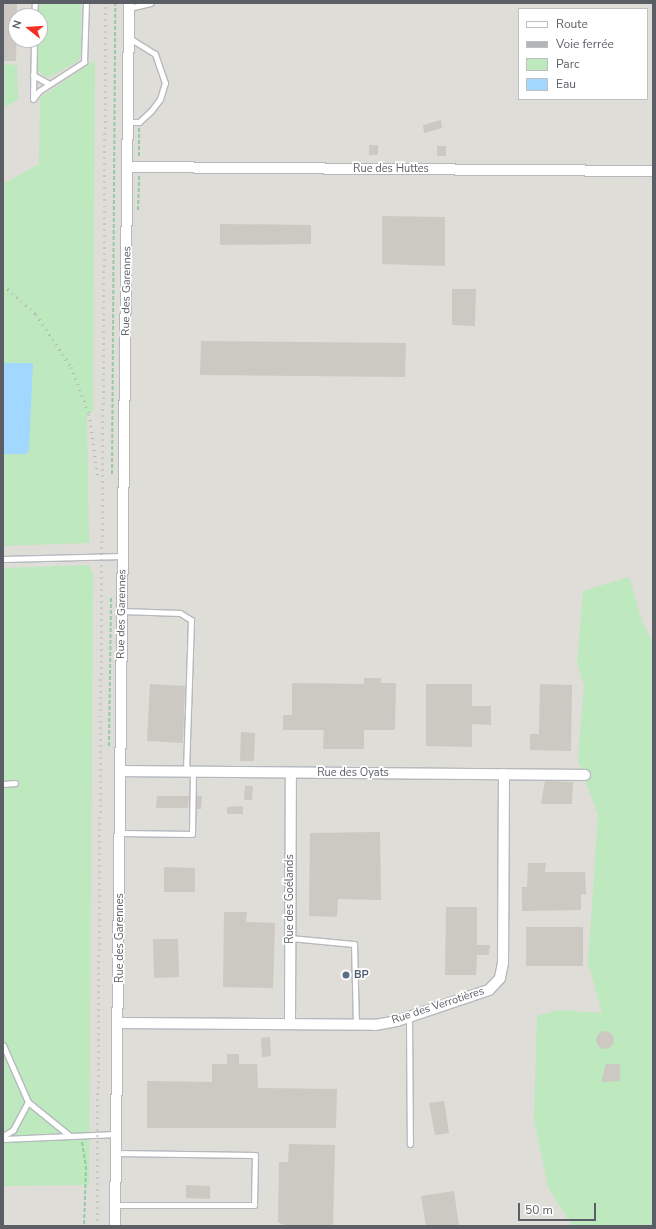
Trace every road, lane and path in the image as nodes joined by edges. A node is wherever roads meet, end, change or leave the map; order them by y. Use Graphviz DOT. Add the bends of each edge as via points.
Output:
graph roads {
  1 [pos="86,3"];
  2 [pos="115,3"];
  3 [pos="150,3"];
  4 [pos="129,5"];
  5 [pos="128,37"];
  6 [pos="34,48"];
  7 [pos="34,75"];
  8 [pos="49,84"];
  9 [pos="128,122"];
  10 [pos="128,167"];
  11 [pos="653,170"];
  12 [pos="112,480"];
  13 [pos="123,556"];
  14 [pos="3,559"];
  15 [pos="112,593"];
  16 [pos="122,611"];
  17 [pos="109,752"];
  18 [pos="121,772"];
  19 [pos="190,772"];
  20 [pos="291,773"];
  21 [pos="504,774"];
  22 [pos="585,775"];
  23 [pos="15,783"];
  24 [pos="3,784"];
  25 [pos="120,832"];
  26 [pos="290,938"];
  27 [pos="409,1016"];
  28 [pos="119,1023"];
  29 [pos="290,1024"];
  30 [pos="356,1025"];
  31 [pos="3,1045"];
  32 [pos="28,1102"];
  33 [pos="116,1134"];
  34 [pos="81,1135"];
  35 [pos="70,1136"];
  36 [pos="3,1138"];
  37 [pos="410,1144"];
  38 [pos="116,1152"];
  39 [pos="115,1205"];
  40 [pos="84,1226"];
  41 [pos="115,1226"];
  1 -- 8 [label="lane" via="84,62"];
  2 -- 12 [label="path"];
  3 -- 4 [label="lane"];
  4 -- 5 [label="street, Rue des Garennes"];
  5 -- 9 [label="street, Rue des Garennes"];
  5 -- 9 [label="lane" via="155,54 165,83 160,99 151,111 139,122"];
  6 -- 7 [label="lane"];
  7 -- 8 [label="lane"];
  7 -- 8 [label="lane" via="33,99"];
  9 -- 10 [label="street, Rue des Garennes"];
  10 -- 11 [label="street, Rue des Huttes"];
  10 -- 13 [label="street, Rue des Garennes"];
  13 -- 14 [label="lane"];
  13 -- 16 [label="street, Rue des Garennes"];
  15 -- 17 [label="path"];
  16 -- 18 [label="street, Rue des Garennes"];
  16 -- 19 [label="lane" via="180,613 191,620"];
  18 -- 19 [label="street, Rue des Oyats"];
  18 -- 25 [label="street, Rue des Garennes"];
  19 -- 20 [label="street, Rue des Oyats"];
  19 -- 25 [label="lane" via="192,834"];
  20 -- 21 [label="street, Rue des Oyats"];
  20 -- 26 [label="street, Rue des Goélands"];
  21 -- 22 [label="street, Rue des Oyats"];
  21 -- 27 [label="street, Rue des Verrotières" via="500,978 483,993"];
  23 -- 24 [label="lane"];
  25 -- 28 [label="street, Rue des Garennes"];
  26 -- 29 [label="street, Rue des Goélands"];
  26 -- 30 [label="lane" via="354,944"];
  27 -- 30 [label="street, Rue des Verrotières" via="384,1024"];
  27 -- 37 [label="lane"];
  28 -- 29 [label="street, Rue des Verrotières"];
  28 -- 33 [label="street, Rue des Garennes"];
  29 -- 30 [label="street, Rue des Verrotières"];
  31 -- 32 [label="lane"];
  32 -- 35 [label="lane"];
  32 -- 36 [label="lane" via="13,1130"];
  33 -- 34 [label="lane"];
  33 -- 38 [label="street, Rue des Garennes"];
  34 -- 35 [label="lane"];
  34 -- 40 [label="path" via="86,1166"];
  35 -- 36 [label="lane"];
  38 -- 39 [label="street, Rue des Garennes"];
  38 -- 39 [label="lane" via="255,1155 254,1205"];
  39 -- 41 [label="street, Rue des Garennes"];
}
